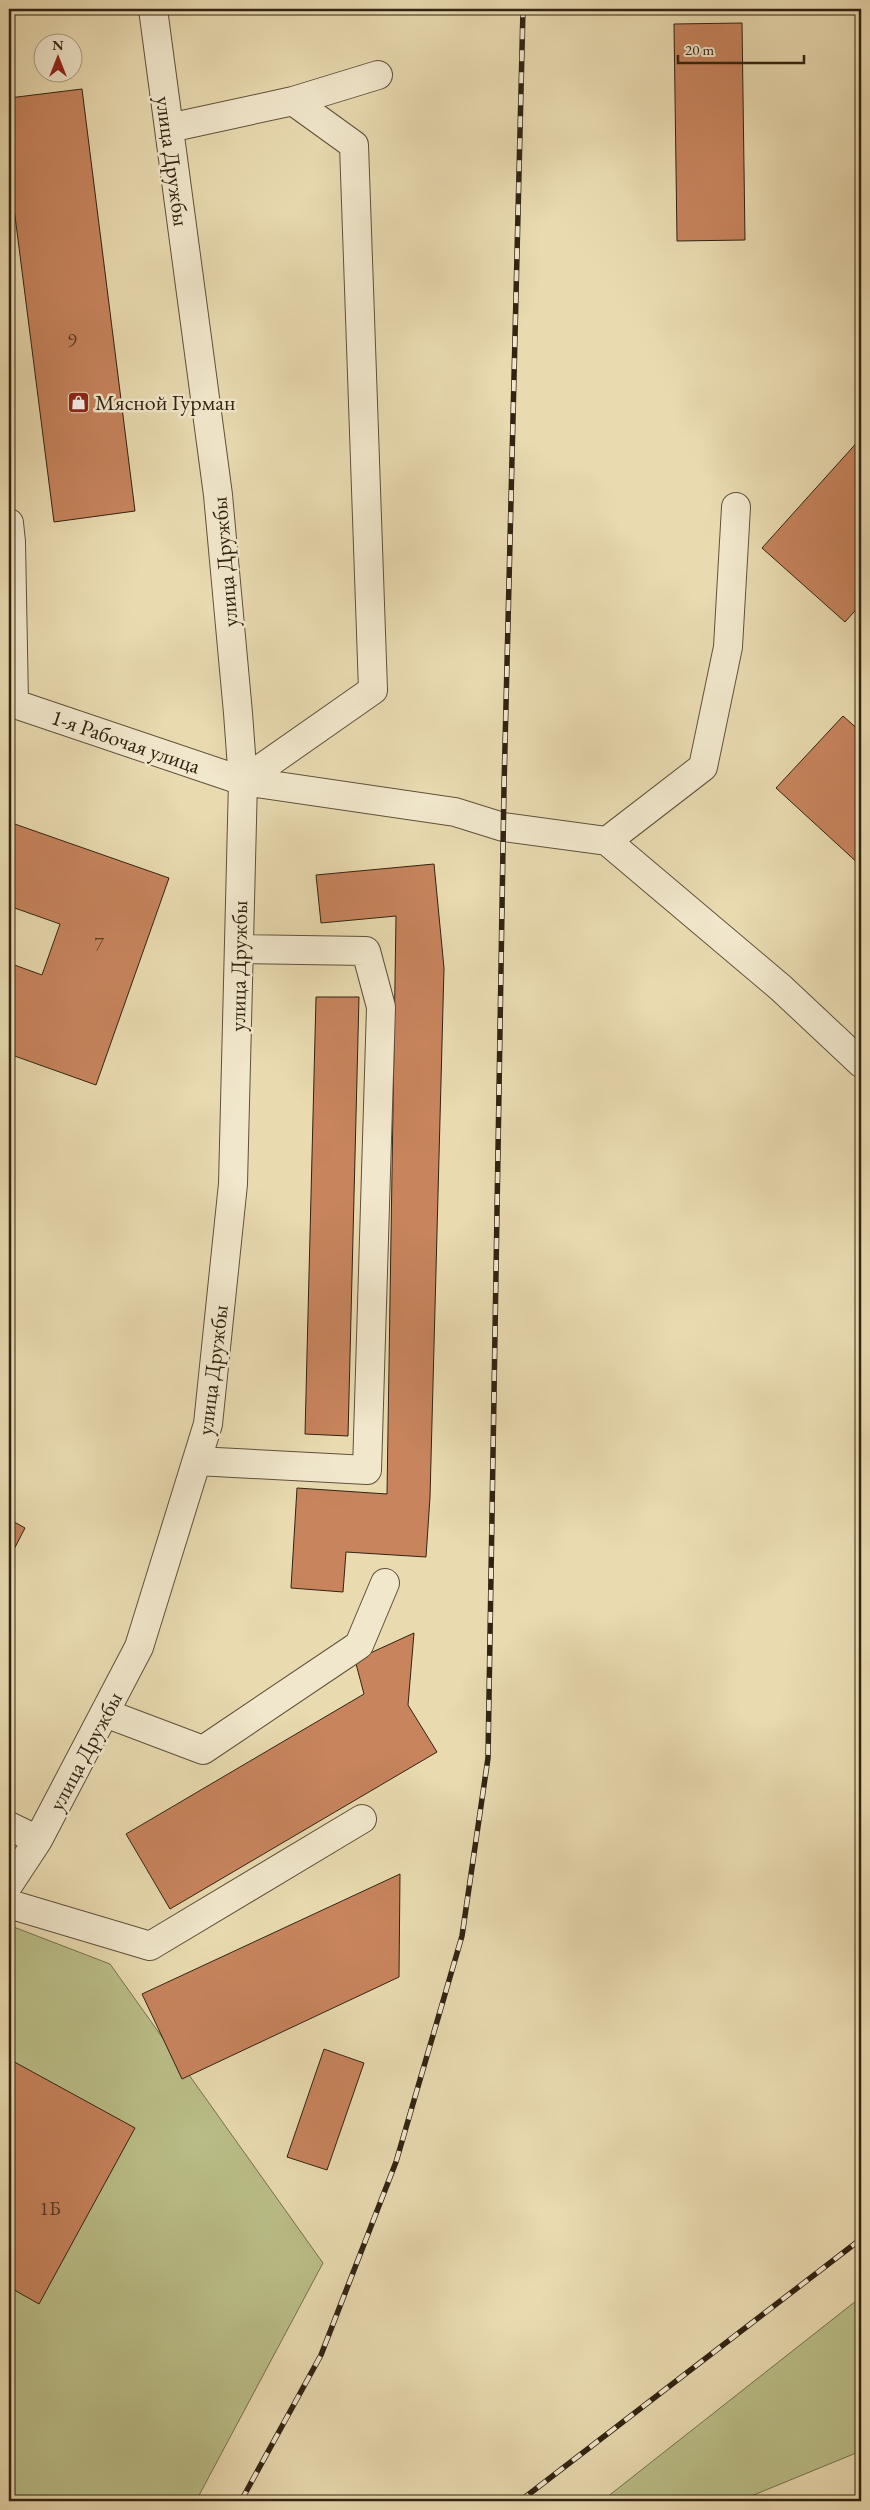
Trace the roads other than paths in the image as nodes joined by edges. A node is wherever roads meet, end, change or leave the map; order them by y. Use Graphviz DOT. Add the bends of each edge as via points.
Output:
graph roads {
  1 [pos="153,9"];
  2 [pos="378,75"];
  3 [pos="293,102"];
  4 [pos="169,128"];
  5 [pos="736,507"];
  6 [pos="9,523"];
  7 [pos="11,702"];
  8 [pos="243,781"];
  9 [pos="607,841"];
  10 [pos="239,949"];
  11 [pos="861,1064"];
  12 [pos="197,1461"];
  13 [pos="385,1583"];
  14 [pos="105,1712"];
  15 [pos="362,1819"];
  16 [pos="9,1826"];
  17 [pos="38,1840"];
  18 [pos="9,1884"];
  19 [pos="9,1904"];
  1 -- 4 [label="street, улица Дружбы"];
  2 -- 3 [label="street"];
  3 -- 4 [label="street"];
  3 -- 8 [label="street" via="354,145 373,690"];
  4 -- 8 [label="street, улица Дружбы" via="218,495"];
  5 -- 9 [label="street" via="728,647 703,766"];
  6 -- 7 [label="street"];
  7 -- 8 [label="street, 1-я Рабочая улица"];
  8 -- 9 [label="street, 1-я Рабочая улица" via="455,812 503,826"];
  8 -- 10 [label="street, улица Дружбы"];
  9 -- 11 [label="street" via="781,988"];
  10 -- 12 [label="street, улица Дружбы" via="233,1184 208,1424"];
  10 -- 12 [label="street" via="366,951 381,1007 367,1470"];
  12 -- 14 [label="street, улица Дружбы" via="139,1647"];
  13 -- 14 [label="street" via="359,1646 203,1750"];
  14 -- 17 [label="street, улица Дружбы"];
  15 -- 19 [label="street" via="150,1946"];
  16 -- 17 [label="street"];
  17 -- 18 [label="street, улица Дружбы"];
}
